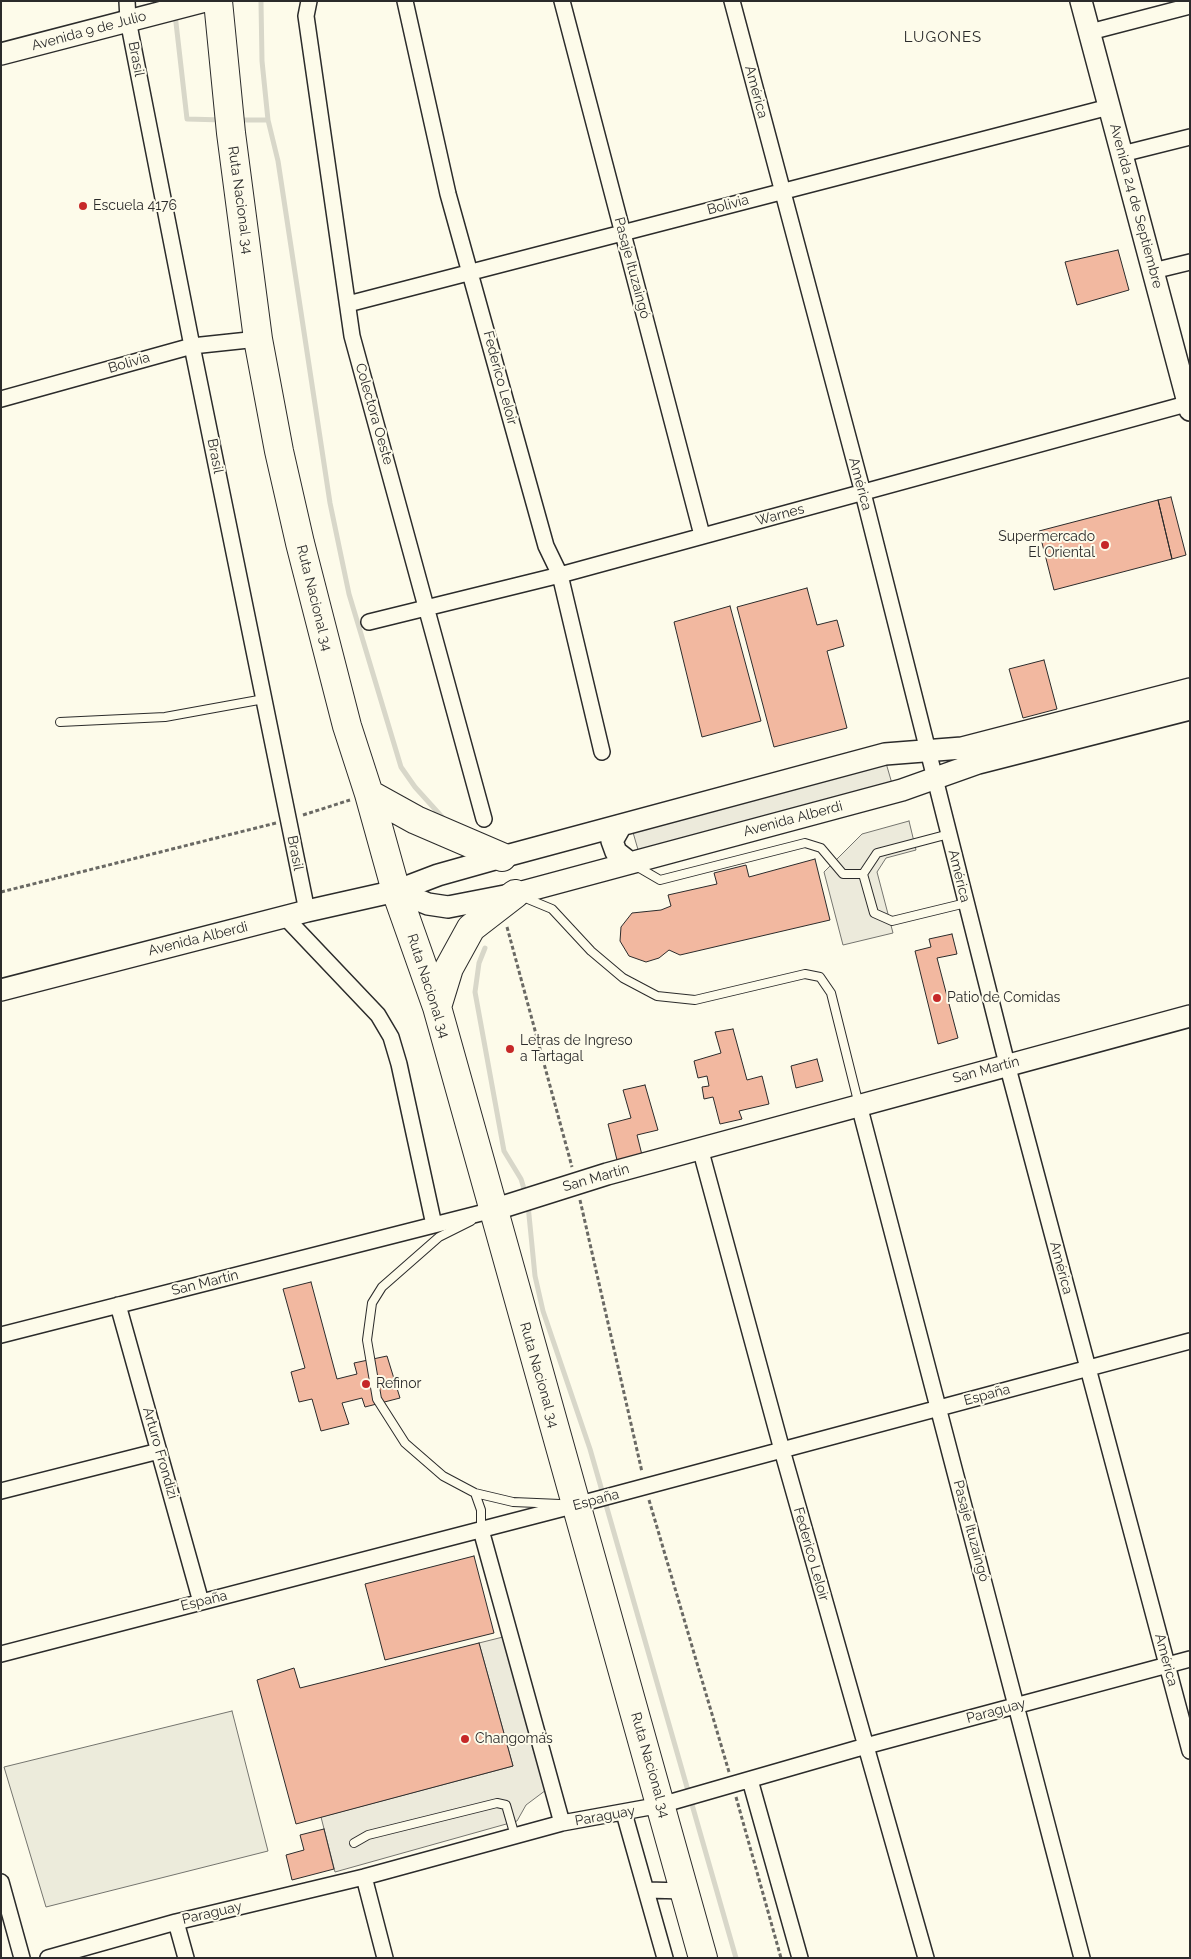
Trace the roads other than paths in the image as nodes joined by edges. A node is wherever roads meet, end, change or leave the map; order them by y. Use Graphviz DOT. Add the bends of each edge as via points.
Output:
graph roads {
  1 [pos="205,1"];
  2 [pos="218,1"];
  3 [pos="405,1"];
  4 [pos="562,1"];
  5 [pos="732,1"];
  6 [pos="1081,1"];
  7 [pos="305,6"];
  8 [pos="1190,6"];
  9 [pos="128,11"];
  10 [pos="1090,32"];
  11 [pos="1,54"];
  12 [pos="1109,106"];
  13 [pos="1190,137"];
  14 [pos="1122,154"];
  15 [pos="782,190"];
  16 [pos="622,233"];
  17 [pos="1190,262"];
  18 [pos="1153,271"];
  19 [pos="471,272"];
  20 [pos="348,304"];
  21 [pos="258,339"];
  22 [pos="192,346"];
  23 [pos="1,399"];
  24 [pos="1189,406"];
  25 [pos="863,493"];
  26 [pos="702,535"];
  27 [pos="560,575"];
  28 [pos="427,607"];
  29 [pos="369,622"];
  30 [pos="1190,689"];
  31 [pos="264,699"];
  32 [pos="1190,709"];
  33 [pos="60,722"];
  34 [pos="928,751"];
  35 [pos="602,752"];
  36 [pos="935,778"];
  37 [pos="369,794"];
  38 [pos="484,819"];
  39 [pos="621,825"];
  40 [pos="949,834"];
  41 [pos="502,857"];
  42 [pos="630,863"];
  43 [pos="863,874"];
  44 [pos="396,891"];
  45 [pos="514,894"];
  46 [pos="966,903"];
  47 [pos="307,911"];
  48 [pos="285,917"];
  49 [pos="1,990"];
  50 [pos="437,1007"];
  51 [pos="1190,1016"];
  52 [pos="1006,1064"];
  53 [pos="859,1105"];
  54 [pos="700,1148"];
  55 [pos="493,1210"];
  56 [pos="434,1225"];
  57 [pos="118,1305"];
  58 [pos="1,1335"];
  59 [pos="1190,1341"];
  60 [pos="1088,1368"];
  61 [pos="938,1408"];
  62 [pos="159,1450"];
  63 [pos="782,1450"];
  64 [pos="1,1491"];
  65 [pos="475,1493"];
  66 [pos="586,1502"];
  67 [pos="481,1530"];
  68 [pos="201,1602"];
  69 [pos="1,1654"];
  70 [pos="1190,1659"];
  71 [pos="1168,1665"];
  72 [pos="1016,1705"];
  73 [pos="866,1746"];
  74 [pos="1190,1751"];
  75 [pos="750,1780"];
  76 [pos="672,1802"];
  77 [pos="624,1813"];
  78 [pos="562,1823"];
  79 [pos="515,1836"];
  80 [pos="354,1843"];
  81 [pos="364,1877"];
  82 [pos="1,1882"];
  83 [pos="647,1890"];
  84 [pos="685,1891"];
  85 [pos="176,1922"];
  86 [pos="22,1958"];
  87 [pos="48,1958"];
  88 [pos="186,1958"];
  89 [pos="385,1958"];
  90 [pos="665,1958"];
  91 [pos="703,1958"];
  92 [pos="800,1958"];
  93 [pos="926,1958"];
  94 [pos="1082,1958"];
  1 -- 9 [label="main road, Avenida 9 de Julio" via="175,9"];
  2 -- 21 [label="highway, Ruta Nacional 34" via="231,133"];
  3 -- 19 [label="street, Federico Leloir" via="448,194"];
  4 -- 16 [label="street, Pasaje Ituzaingó"];
  5 -- 15 [label="street, América"];
  6 -- 10 [label="main road, Avenida 24 de Septiembre"];
  7 -- 20 [label="street, Colectora Oeste"];
  8 -- 10 [label="street"];
  9 -- 11 [label="main road, Avenida 9 de Julio"];
  9 -- 22 [label="street, Brasil"];
  10 -- 12 [label="main road, Avenida 24 de Septiembre"];
  12 -- 14 [label="main road, Avenida 24 de Septiembre"];
  12 -- 15 [label="street, Bolivia"];
  13 -- 14 [label="street"];
  14 -- 18 [label="main road, Avenida 24 de Septiembre"];
  15 -- 16 [label="street, Bolivia"];
  15 -- 25 [label="street, América"];
  16 -- 19 [label="street, Bolivia"];
  16 -- 26 [label="street, Pasaje Ituzaingó"];
  17 -- 18 [label="street"];
  18 -- 24 [label="main road, Avenida 24 de Septiembre"];
  19 -- 20 [label="street, Bolivia"];
  19 -- 27 [label="street, Federico Leloir" via="546,546"];
  20 -- 28 [label="street, Colectora Oeste" via="352,336"];
  21 -- 22 [label="street, Bolivia"];
  21 -- 37 [label="highway, Ruta Nacional 34" via="300,543 347,726"];
  22 -- 23 [label="street, Bolivia"];
  22 -- 31 [label="street, Brasil"];
  24 -- 25 [label="street, Warnes"];
  25 -- 26 [label="street, Warnes"];
  25 -- 34 [label="street, América"];
  26 -- 27 [label="street, Warnes"];
  27 -- 28 [label="street, Warnes"];
  27 -- 35 [label="street, Federico Leloir"];
  28 -- 29 [label="street, Warnes"];
  28 -- 38 [label="street, Colectora Oeste"];
  30 -- 34 [label="main road, Avenida Alberdi" via="962,748"];
  31 -- 33 [label="lane" via="165,717"];
  31 -- 47 [label="street, Brasil"];
  32 -- 36 [label="main road, Avenida Alberdi"];
  34 -- 36 [label="street, América"];
  34 -- 39 [label="main road, Avenida Alberdi" via="885,754"];
  36 -- 40 [label="street, América"];
  36 -- 42 [label="main road, Avenida Alberdi"];
  37 -- 41 [label="highway" via="416,820"];
  37 -- 44 [label="highway, Ruta Nacional 34"];
  39 -- 41 [label="main road, Avenida Alberdi"];
  39 -- 42 [label="main road" via="612,841 616,852"];
  40 -- 43 [label="lane" via="877,853"];
  40 -- 46 [label="street, América"];
  41 -- 44 [label="main road, Avenida Alberdi"];
  42 -- 43 [label="lane" via="660,880 805,843 821,848 842,874"];
  42 -- 45 [label="main road, Avenida Alberdi"];
  43 -- 46 [label="lane" via="874,913 892,921"];
  44 -- 45 [label="main road, Avenida Alberdi" via="428,904 448,907"];
  44 -- 47 [label="main road, Avenida Alberdi"];
  44 -- 50 [label="highway, Ruta Nacional 34"];
  45 -- 50 [label="highway" via="471,928 449,968"];
  45 -- 53 [label="lane" via="552,909 591,951 616,972 657,996 695,1000 805,974 820,977 830,993"];
  46 -- 52 [label="street, América"];
  47 -- 48 [label="main road, Avenida Alberdi"];
  48 -- 49 [label="main road, Avenida Alberdi"];
  48 -- 56 [label="street" via="371,1008 391,1037"];
  50 -- 55 [label="highway, Ruta Nacional 34"];
  51 -- 52 [label="main road, San Martín"];
  52 -- 53 [label="main road, San Martín"];
  52 -- 60 [label="street, América"];
  53 -- 54 [label="main road, San Martín"];
  53 -- 61 [label="street, Pasaje Ituzaingó"];
  54 -- 55 [label="main road, San Martín"];
  54 -- 63 [label="street, Federico Leloir"];
  55 -- 56 [label="street, San Martín"];
  55 -- 65 [label="lane" via="440,1237 382,1287 372,1303 367,1340 377,1399 405,1443 443,1476"];
  55 -- 66 [label="highway, Ruta Nacional 34"];
  56 -- 57 [label="street, San Martín"];
  57 -- 58 [label="street, San Martín"];
  57 -- 62 [label="street, Arturo Frondizi"];
  59 -- 60 [label="street, España"];
  60 -- 61 [label="street, España"];
  60 -- 71 [label="street, América"];
  61 -- 63 [label="street, España"];
  61 -- 72 [label="street, Pasaje Ituzaingó"];
  62 -- 64 [label="street"];
  62 -- 68 [label="street, Arturo Frondizi"];
  63 -- 66 [label="street, España"];
  63 -- 73 [label="street, Federico Leloir"];
  65 -- 66 [label="lane" via="513,1502"];
  65 -- 67 [label="lane" via="481,1510"];
  66 -- 67 [label="street, España"];
  66 -- 76 [label="highway, Ruta Nacional 34"];
  67 -- 68 [label="street, España"];
  67 -- 78 [label="street"];
  68 -- 69 [label="street, España"];
  70 -- 71 [label="street, Paraguay"];
  71 -- 72 [label="street, Paraguay"];
  71 -- 74 [label="street, América"];
  72 -- 73 [label="street, Paraguay"];
  72 -- 94 [label="street, Pasaje Ituzaingó"];
  73 -- 75 [label="street, Paraguay"];
  73 -- 93 [label="street, Federico Leloir"];
  75 -- 76 [label="street, Paraguay"];
  75 -- 92 [label="street"];
  76 -- 77 [label="street, Paraguay"];
  76 -- 84 [label="highway, Ruta Nacional 34"];
  77 -- 78 [label="street, Paraguay"];
  77 -- 83 [label="street"];
  78 -- 79 [label="street, Paraguay"];
  79 -- 80 [label="lane" via="506,1805 497,1803 368,1835"];
  79 -- 81 [label="street, Paraguay"];
  81 -- 85 [label="street, Paraguay"];
  81 -- 89 [label="street"];
  82 -- 86 [label="street"];
  83 -- 84 [label="street"];
  83 -- 90 [label="street"];
  84 -- 91 [label="highway, Ruta Nacional 34"];
  85 -- 87 [label="street, Paraguay"];
  85 -- 88 [label="street"];
}
